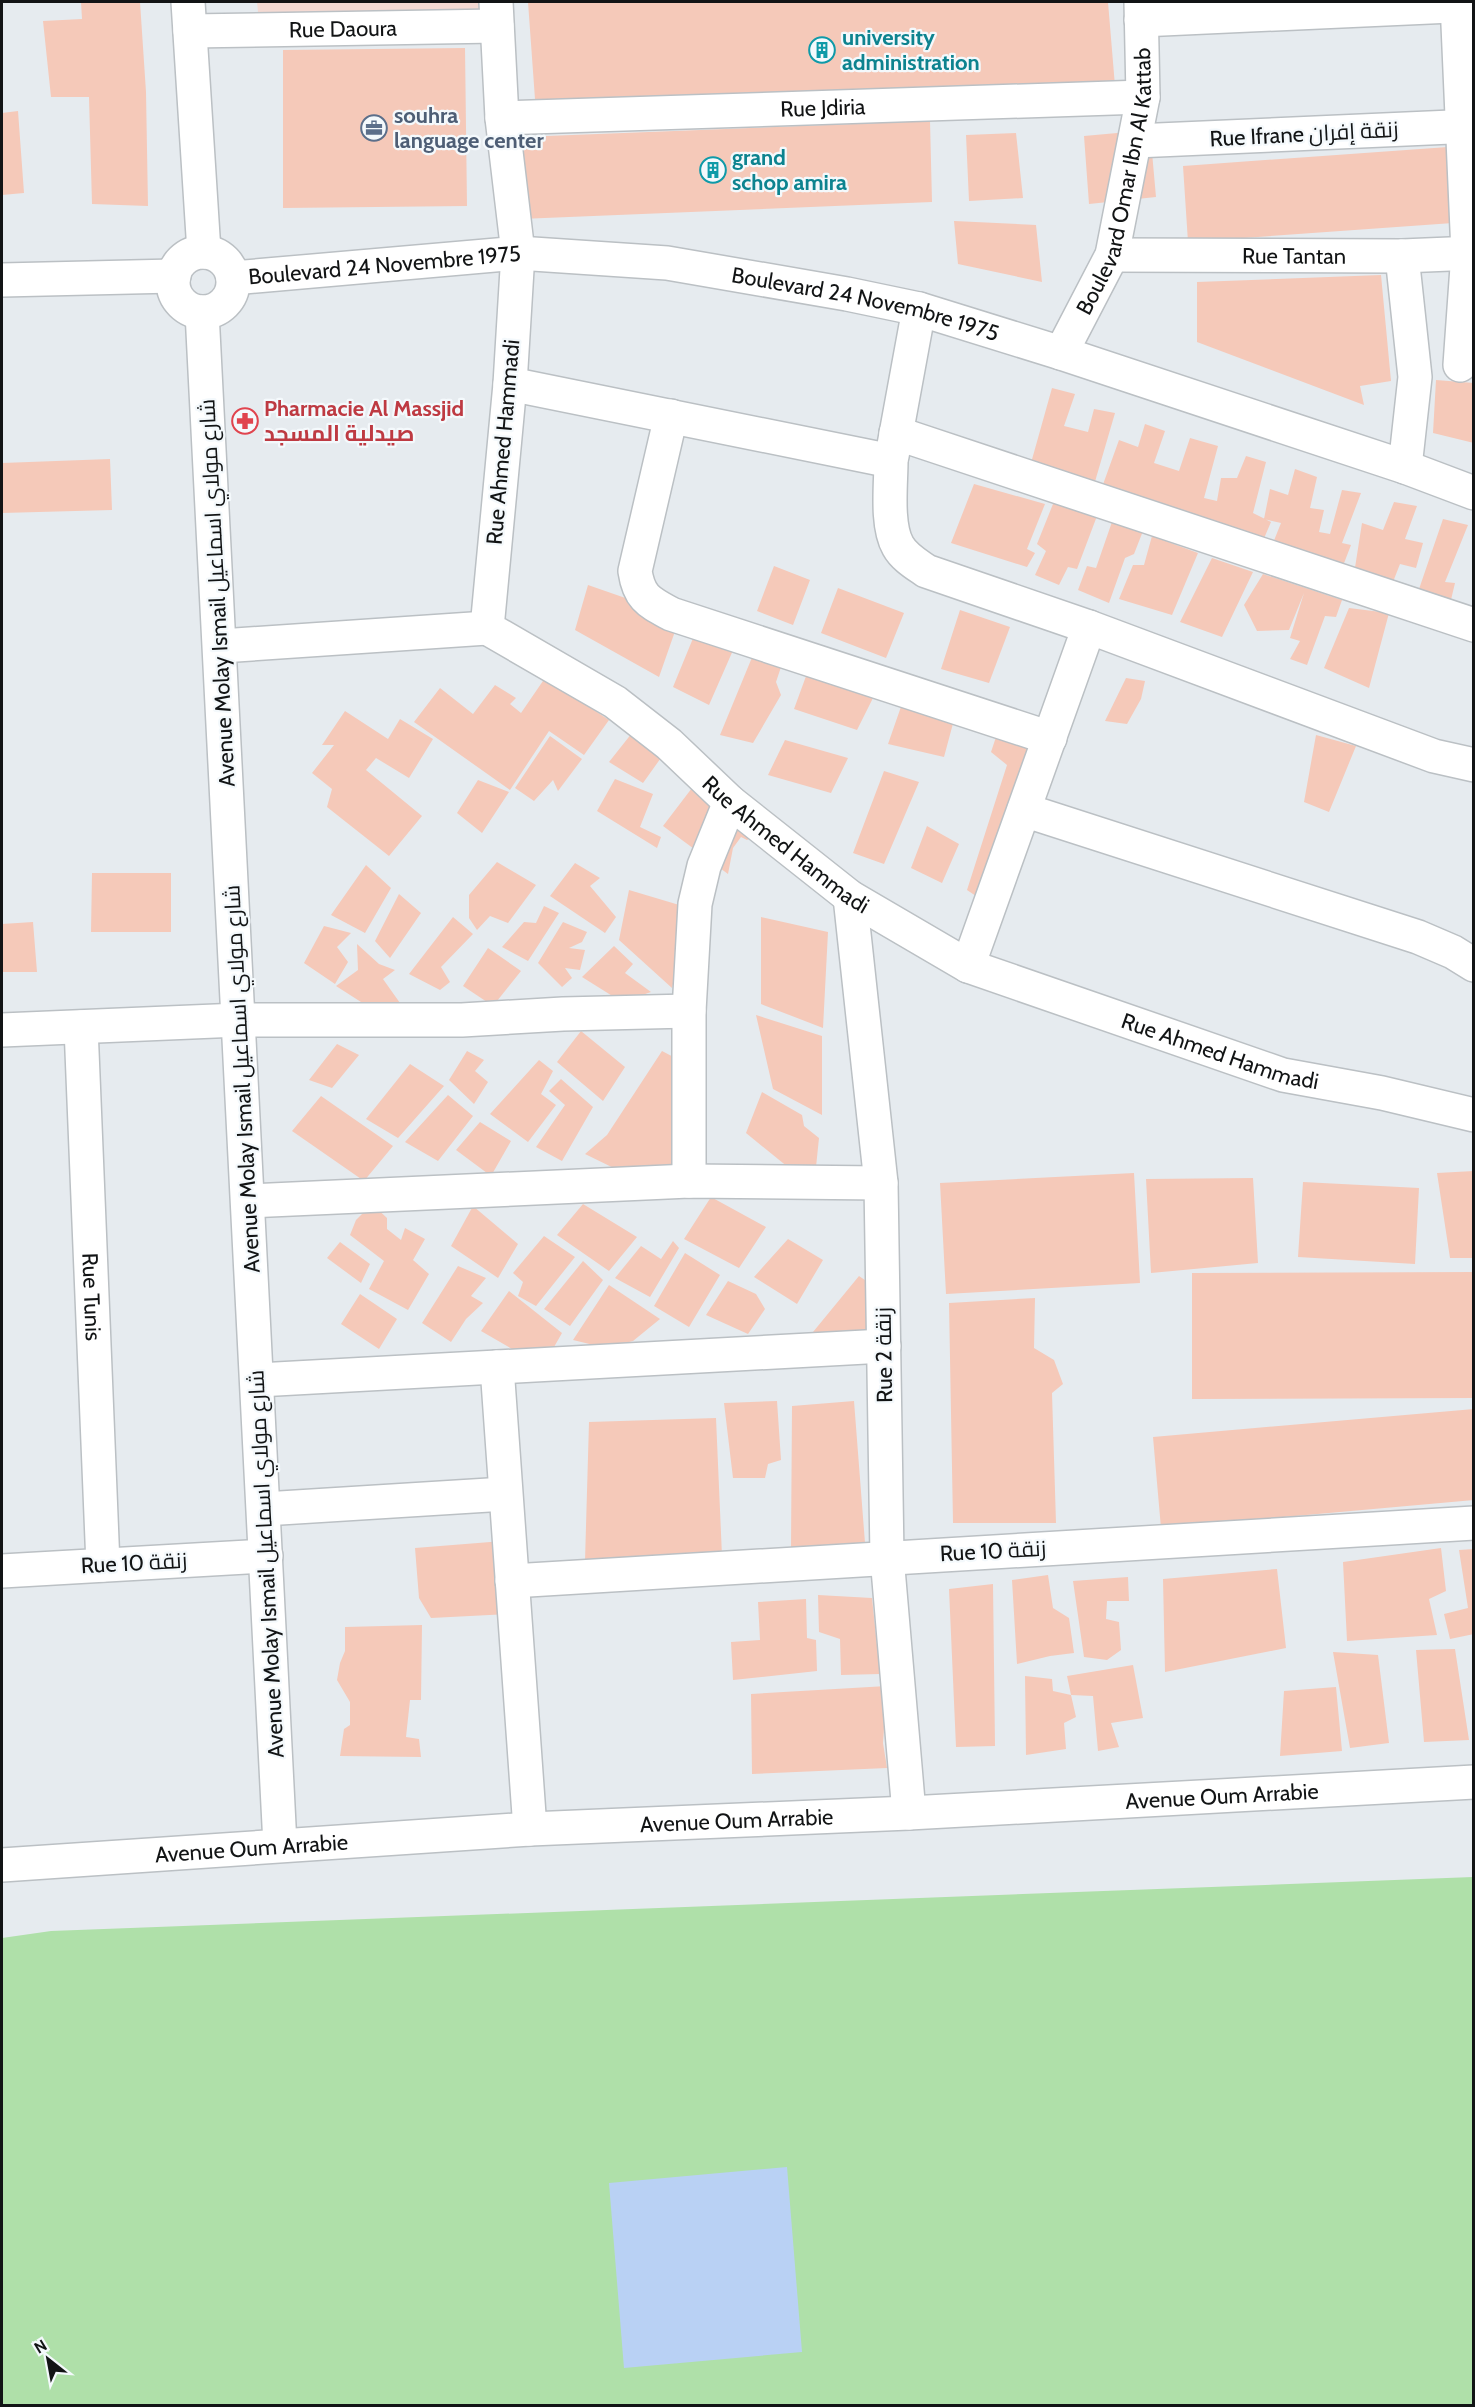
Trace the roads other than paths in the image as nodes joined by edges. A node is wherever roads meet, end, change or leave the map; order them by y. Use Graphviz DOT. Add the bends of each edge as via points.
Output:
graph roads {
  1 [pos="1463,4"];
  2 [pos="1141,11"];
  3 [pos="497,14"];
  4 [pos="189,16"];
  5 [pos="1143,97"];
  6 [pos="502,118"];
  7 [pos="1468,127"];
  8 [pos="1135,141"];
  9 [pos="204,252"];
  10 [pos="518,253"];
  11 [pos="1471,253"];
  12 [pos="1112,255"];
  13 [pos="1402,256"];
  14 [pos="174,276"];
  15 [pos="233,278"];
  16 [pos="2,280"];
  17 [pos="919,309"];
  18 [pos="202,312"];
  19 [pos="1061,353"];
  20 [pos="1467,365"];
  21 [pos="1415,377"];
  22 [pos="510,384"];
  23 [pos="671,416"];
  24 [pos="893,447"];
  25 [pos="1405,467"];
  26 [pos="1473,493"];
  27 [pos="1473,625"];
  28 [pos="1089,627"];
  29 [pos="487,628"];
  30 [pos="221,646"];
  31 [pos="1050,738"];
  32 [pos="1473,765"];
  33 [pos="730,802"];
  34 [pos="1024,810"];
  35 [pos="850,897"];
  36 [pos="1473,965"];
  37 [pos="968,966"];
  38 [pos="689,1011"];
  39 [pos="239,1020"];
  40 [pos="81,1027"];
  41 [pos="2,1030"];
  42 [pos="1473,1115"];
  43 [pos="689,1181"];
  44 [pos="881,1183"];
  45 [pos="249,1201"];
  46 [pos="884,1346"];
  47 [pos="497,1367"];
  48 [pos="258,1380"];
  49 [pos="505,1494"];
  50 [pos="264,1509"];
  51 [pos="1473,1523"];
  52 [pos="266,1556"];
  53 [pos="887,1557"];
  54 [pos="103,1565"];
  55 [pos="2,1571"];
  56 [pos="512,1581"];
  57 [pos="1473,1782"];
  58 [pos="909,1813"];
  59 [pos="530,1829"];
  60 [pos="280,1845"];
  61 [pos="2,1865"];
  1 -- 2 [label="street"];
  1 -- 7 [label="street"];
  2 -- 5 [label="street, Boulevard Omar Ibn Al Kattab"];
  3 -- 4 [label="street, Rue Daoura"];
  3 -- 6 [label="street, Rue Ahmed Hammadi"];
  4 -- 9 [label="street"];
  5 -- 6 [label="street, Rue Jdiria"];
  5 -- 8 [label="street, Boulevard Omar Ibn Al Kattab"];
  6 -- 10 [label="street, Rue Ahmed Hammadi"];
  7 -- 8 [label="street, Rue Ifrane زنقة إفران"];
  7 -- 11 [label="street"];
  8 -- 12 [label="street, Boulevard Omar Ibn Al Kattab"];
  9 -- 14 [label="street" via="185,259"];
  9 -- 15 [label="street" via="223,260"];
  10 -- 15 [label="street, Boulevard 24 Novembre 1975"];
  10 -- 17 [label="street, Boulevard 24 Novembre 1975" via="667,263"];
  10 -- 22 [label="street, Rue Ahmed Hammadi"];
  11 -- 13 [label="street, Rue Tantan"];
  11 -- 20 [label="street"];
  12 -- 13 [label="street, Rue Tantan"];
  12 -- 19 [label="street, Boulevard Omar Ibn Al Kattab"];
  13 -- 21 [label="street"];
  14 -- 16 [label="street"];
  14 -- 18 [label="street" via="176,296 192,310"];
  15 -- 18 [label="street" via="233,288 222,306"];
  17 -- 19 [label="street, Boulevard 24 Novembre 1975"];
  17 -- 24 [label="street"];
  18 -- 30 [label="street, Avenue Molay Ismail شارع مولاي اسماعيل"];
  19 -- 25 [label="street, Boulevard 24 Novembre 1975"];
  20 -- 21 [label="street"];
  21 -- 25 [label="street"];
  22 -- 23 [label="street"];
  22 -- 29 [label="street, Rue Ahmed Hammadi"];
  23 -- 24 [label="street"];
  23 -- 31 [label="street" via="635,571 641,594 650,602 671,614"];
  24 -- 27 [label="street"];
  24 -- 28 [label="street" via="891,519 897,545 910,560 926,571"];
  25 -- 26 [label="street, Boulevard 24 Novembre 1975"];
  28 -- 31 [label="street"];
  28 -- 32 [label="street" via="1434,756"];
  29 -- 30 [label="street"];
  29 -- 33 [label="street, Rue Ahmed Hammadi" via="615,702 669,744"];
  30 -- 39 [label="street, Avenue Molay Ismail شارع مولاي اسماعيل"];
  31 -- 34 [label="street"];
  33 -- 35 [label="street, Rue Ahmed Hammadi"];
  33 -- 38 [label="street" via="704,866 695,904"];
  34 -- 36 [label="street" via="1418,937"];
  34 -- 37 [label="street"];
  35 -- 37 [label="street, Rue Ahmed Hammadi"];
  35 -- 44 [label="street, Rue 2 زنقة"];
  37 -- 42 [label="street, Rue Ahmed Hammadi" via="1283,1075"];
  38 -- 39 [label="street" via="462,1020"];
  38 -- 43 [label="street"];
  39 -- 40 [label="street"];
  39 -- 45 [label="street, Avenue Molay Ismail شارع مولاي اسماعيل"];
  40 -- 41 [label="street"];
  40 -- 54 [label="street, Rue Tunis"];
  43 -- 44 [label="street"];
  43 -- 45 [label="street"];
  44 -- 46 [label="street, Rue 2 زنقة"];
  45 -- 48 [label="street, Avenue Molay Ismail شارع مولاي اسماعيل"];
  46 -- 47 [label="street"];
  46 -- 53 [label="street, Rue 2 زنقة"];
  47 -- 48 [label="street"];
  47 -- 49 [label="street"];
  48 -- 50 [label="street, Avenue Molay Ismail شارع مولاي اسماعيل"];
  49 -- 50 [label="street"];
  49 -- 56 [label="street"];
  50 -- 52 [label="street, Avenue Molay Ismail شارع مولاي اسماعيل"];
  51 -- 53 [label="street, Rue 10 زنقة"];
  52 -- 54 [label="street, Rue 10 زنقة"];
  52 -- 60 [label="street, Avenue Molay Ismail شارع مولاي اسماعيل"];
  53 -- 56 [label="street, Rue 10 زنقة"];
  53 -- 58 [label="street, Rue 2 زنقة"];
  54 -- 55 [label="street, Rue 10 زنقة"];
  56 -- 59 [label="street"];
  57 -- 58 [label="street, Avenue Oum Arrabie"];
  58 -- 59 [label="street, Avenue Oum Arrabie"];
  59 -- 60 [label="street, Avenue Oum Arrabie"];
  60 -- 61 [label="street, Avenue Oum Arrabie"];
}
